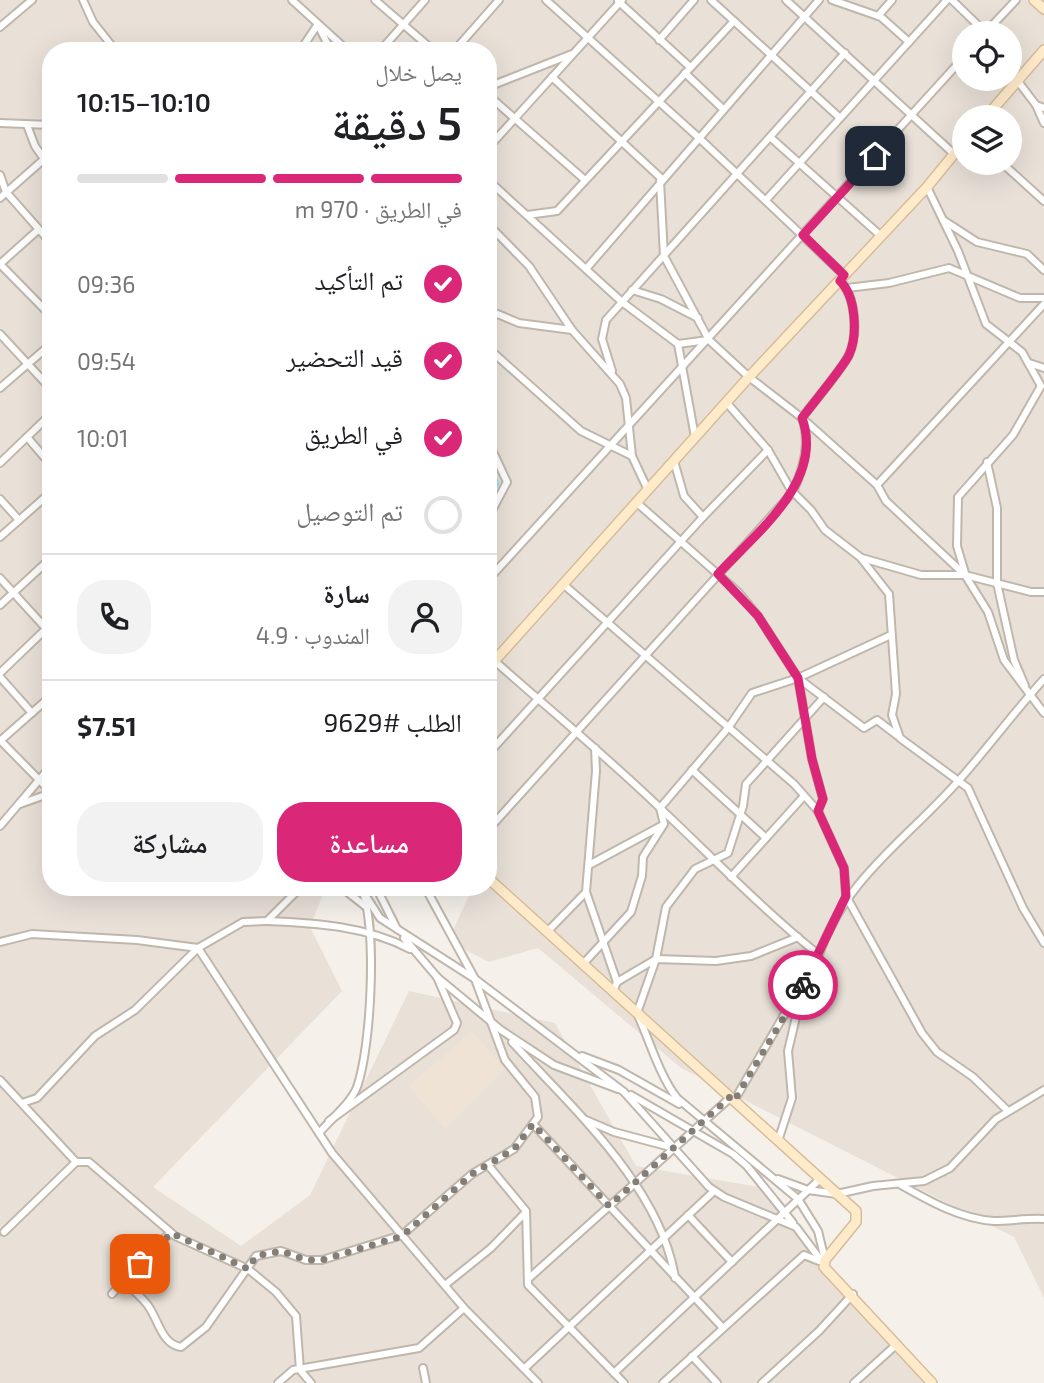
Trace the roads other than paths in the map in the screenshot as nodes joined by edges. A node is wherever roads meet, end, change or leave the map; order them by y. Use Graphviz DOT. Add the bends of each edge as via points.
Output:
graph roads {
  1 [pos="83,0"];
  2 [pos="293,0"];
  3 [pos="375,0"];
  4 [pos="425,0"];
  5 [pos="499,0"];
  6 [pos="546,0"];
  7 [pos="694,0"];
  8 [pos="711,0"];
  9 [pos="786,0"];
  10 [pos="819,0"];
  11 [pos="832,0"];
  12 [pos="892,0"];
  13 [pos="947,0"];
  14 [pos="952,0"];
  15 [pos="1016,0"];
  16 [pos="1034,0"];
  17 [pos="34,1"];
  18 [pos="619,1"];
  19 [pos="1044,9"];
  20 [pos="878,16"];
  21 [pos="805,17"];
  22 [pos="734,20"];
  23 [pos="974,21"];
  24 [pos="997,21"];
  25 [pos="318,24"];
  26 [pos="403,25"];
  27 [pos="0,27"];
  28 [pos="588,37"];
  29 [pos="659,40"];
  30 [pos="109,42"];
  31 [pos="306,42"];
  32 [pos="327,42"];
  33 [pos="338,42"];
  34 [pos="388,42"];
  35 [pos="423,42"];
  36 [pos="462,42"];
  37 [pos="909,42"];
  38 [pos="1044,50"];
  39 [pos="573,53"];
  40 [pos="845,53"];
  41 [pos="771,54"];
  42 [pos="687,70"];
  43 [pos="952,70"];
  44 [pos="1022,74"];
  45 [pos="552,77"];
  46 [pos="875,79"];
  47 [pos="497,83"];
  48 [pos="1022,87"];
  49 [pos="811,91"];
  50 [pos="1008,91"];
  51 [pos="659,101"];
  52 [pos="497,103"];
  53 [pos="996,105"];
  54 [pos="1036,105"];
  55 [pos="1044,108"];
  56 [pos="723,109"];
  57 [pos="912,115"];
  58 [pos="516,118"];
  59 [pos="840,118"];
  60 [pos="0,123"];
  61 [pos="1044,123"];
  62 [pos="27,125"];
  63 [pos="42,125"];
  64 [pos="698,137"];
  65 [pos="770,137"];
  66 [pos="497,138"];
  67 [pos="621,141"];
  68 [pos="952,151"];
  69 [pos="952,156"];
  70 [pos="42,158"];
  71 [pos="42,161"];
  72 [pos="799,163"];
  73 [pos="737,174"];
  74 [pos="0,175"];
  75 [pos="1015,175"];
  76 [pos="585,180"];
  77 [pos="661,180"];
  78 [pos="927,187"];
  79 [pos="497,188"];
  80 [pos="6,192"];
  81 [pos="838,197"];
  82 [pos="0,198"];
  83 [pos="765,200"];
  84 [pos="1044,201"];
  85 [pos="527,215"];
  86 [pos="941,219"];
  87 [pos="38,230"];
  88 [pos="497,233"];
  89 [pos="42,234"];
  90 [pos="803,235"];
  91 [pos="881,236"];
  92 [pos="664,256"];
  93 [pos="586,269"];
  94 [pos="1044,270"];
  95 [pos="967,274"];
  96 [pos="844,281"];
  97 [pos="632,290"];
  98 [pos="1044,298"];
  99 [pos="622,302"];
  100 [pos="1044,304"];
  101 [pos="42,307"];
  102 [pos="497,314"];
  103 [pos="700,319"];
  104 [pos="572,330"];
  105 [pos="0,334"];
  106 [pos="709,340"];
  107 [pos="1010,341"];
  108 [pos="678,344"];
  109 [pos="42,352"];
  110 [pos="497,356"];
  111 [pos="1028,362"];
  112 [pos="28,364"];
  113 [pos="1044,368"];
  114 [pos="682,369"];
  115 [pos="612,371"];
  116 [pos="749,377"];
  117 [pos="42,379"];
  118 [pos="1043,385"];
  119 [pos="0,388"];
  120 [pos="726,402"];
  121 [pos="802,418"];
  122 [pos="42,423"];
  123 [pos="630,426"];
  124 [pos="27,437"];
  125 [pos="695,437"];
  126 [pos="611,446"];
  127 [pos="768,450"];
  128 [pos="42,454"];
  129 [pos="632,456"];
  130 [pos="497,460"];
  131 [pos="674,461"];
  132 [pos="987,462"];
  133 [pos="0,463"];
  134 [pos="877,485"];
  135 [pos="648,489"];
  136 [pos="793,492"];
  137 [pos="0,499"];
  138 [pos="42,500"];
  139 [pos="497,501"];
  140 [pos="636,502"];
  141 [pos="703,517"];
  142 [pos="19,520"];
  143 [pos="0,537"];
  144 [pos="682,542"];
  145 [pos="860,557"];
  146 [pos="42,566"];
  147 [pos="497,570"];
  148 [pos="718,574"];
  149 [pos="965,575"];
  150 [pos="0,578"];
  151 [pos="997,583"];
  152 [pos="563,584"];
  153 [pos="1044,592"];
  154 [pos="13,593"];
  155 [pos="0,605"];
  156 [pos="42,622"];
  157 [pos="608,624"];
  158 [pos="891,635"];
  159 [pos="42,636"];
  160 [pos="497,654"];
  161 [pos="646,658"];
  162 [pos="497,666"];
  163 [pos="0,675"];
  164 [pos="798,678"];
  165 [pos="1044,679"];
  166 [pos="1029,695"];
  167 [pos="824,697"];
  168 [pos="539,699"];
  169 [pos="42,704"];
  170 [pos="32,713"];
  171 [pos="1044,713"];
  172 [pos="804,719"];
  173 [pos="728,728"];
  174 [pos="579,733"];
  175 [pos="900,738"];
  176 [pos="0,740"];
  177 [pos="497,744"];
  178 [pos="595,748"];
  179 [pos="766,761"];
  180 [pos="692,770"];
  181 [pos="42,775"];
  182 [pos="38,779"];
  183 [pos="960,780"];
  184 [pos="42,783"];
  185 [pos="42,796"];
  186 [pos="804,796"];
  187 [pos="17,805"];
  188 [pos="660,808"];
  189 [pos="818,811"];
  190 [pos="741,815"];
  191 [pos="497,820"];
  192 [pos="664,824"];
  193 [pos="0,826"];
  194 [pos="766,838"];
  195 [pos="712,860"];
  196 [pos="589,865"];
  197 [pos="731,877"];
  198 [pos="497,886"];
  199 [pos="586,892"];
  200 [pos="292,896"];
  201 [pos="352,896"];
  202 [pos="363,896"];
  203 [pos="366,896"];
  204 [pos="381,896"];
  205 [pos="430,896"];
  206 [pos="846,896"];
  207 [pos="365,906"];
  208 [pos="267,921"];
  209 [pos="399,932"];
  210 [pos="547,932"];
  211 [pos="369,933"];
  212 [pos="798,937"];
  213 [pos="0,942"];
  214 [pos="604,942"];
  215 [pos="1044,943"];
  216 [pos="198,948"];
  217 [pos="415,951"];
  218 [pos="819,955"];
  219 [pos="656,959"];
  220 [pos="583,964"];
  221 [pos="437,977"];
  222 [pos="475,979"];
  223 [pos="615,987"];
  224 [pos="637,1013"];
  225 [pos="494,1024"];
  226 [pos="501,1030"];
  227 [pos="576,1054"];
  228 [pos="0,1080"];
  229 [pos="1044,1090"];
  230 [pos="624,1092"];
  231 [pos="732,1099"];
  232 [pos="22,1103"];
  233 [pos="1009,1111"];
  234 [pos="698,1115"];
  235 [pos="582,1119"];
  236 [pos="329,1121"];
  237 [pos="705,1121"];
  238 [pos="533,1124"];
  239 [pos="693,1131"];
  240 [pos="319,1133"];
  241 [pos="778,1141"];
  242 [pos="674,1148"];
  243 [pos="76,1162"];
  244 [pos="488,1165"];
  245 [pos="747,1166"];
  246 [pos="774,1177"];
  247 [pos="820,1179"];
  248 [pos="635,1182"];
  249 [pos="900,1184"];
  250 [pos="808,1190"];
  251 [pos="714,1191"];
  252 [pos="837,1194"];
  253 [pos="799,1199"];
  254 [pos="609,1206"];
  255 [pos="526,1212"];
  256 [pos="688,1215"];
  257 [pos="781,1216"];
  258 [pos="1044,1219"];
  259 [pos="4,1232"];
  260 [pos="171,1233"];
  261 [pos="402,1236"];
  262 [pos="664,1238"];
  263 [pos="650,1251"];
  264 [pos="732,1262"];
  265 [pos="824,1262"];
  266 [pos="248,1269"];
  267 [pos="676,1278"];
  268 [pos="528,1279"];
  269 [pos="125,1282"];
  270 [pos="445,1285"];
  271 [pos="113,1294"];
  272 [pos="853,1294"];
  273 [pos="694,1298"];
  274 [pos="464,1308"];
  275 [pos="569,1327"];
  276 [pos="723,1328"];
  277 [pos="897,1344"];
  278 [pos="692,1356"];
  279 [pos="423,1368"];
  280 [pos="525,1368"];
  281 [pos="300,1370"];
  282 [pos="614,1373"];
  283 [pos="930,1382"];
  284 [pos="278,1383"];
  285 [pos="311,1383"];
  286 [pos="426,1383"];
  287 [pos="538,1383"];
  288 [pos="624,1383"];
  289 [pos="663,1383"];
  290 [pos="718,1383"];
  291 [pos="762,1383"];
  292 [pos="855,1383"];
  1 -- 30 [label="street"];
  2 -- 25 [label="street"];
  3 -- 26 [label="street"];
  4 -- 26 [label="street"];
  5 -- 36 [label="street"];
  6 -- 28 [label="street"];
  7 -- 29 [label="street"];
  8 -- 22 [label="street"];
  9 -- 21 [label="street"];
  10 -- 21 [label="street"];
  11 -- 20 [label="street"];
  12 -- 20 [label="street"];
  13 -- 37 [label="street"];
  14 -- 23 [label="street"];
  15 -- 24 [label="street"];
  16 -- 19 [label="street"];
  17 -- 27 [label="street"];
  18 -- 28 [label="street"];
  18 -- 29 [label="street"];
  20 -- 37 [label="street"];
  21 -- 40 [label="street"];
  21 -- 41 [label="street"];
  22 -- 41 [label="street"];
  22 -- 42 [label="street"];
  25 -- 31 [label="street"];
  25 -- 32 [label="street"];
  25 -- 33 [label="street"];
  26 -- 34 [label="street"];
  26 -- 35 [label="street"];
  28 -- 39 [label="street"];
  28 -- 51 [label="street"];
  29 -- 42 [label="street"];
  37 -- 46 [label="street"];
  38 -- 44 [label="street"];
  39 -- 45 [label="street"];
  39 -- 47 [label="street"];
  40 -- 46 [label="street"];
  40 -- 49 [label="street"];
  41 -- 49 [label="street"];
  41 -- 56 [label="street"];
  42 -- 51 [label="street"];
  42 -- 56 [label="street"];
  43 -- 57 [label="street"];
  45 -- 58 [label="street"];
  45 -- 67 [label="street"];
  46 -- 57 [label="street"];
  46 -- 59 [label="street"];
  48 -- 54 [label="street"];
  49 -- 59 [label="street"];
  49 -- 65 [label="street"];
  50 -- 53 [label="street"];
  51 -- 64 [label="street"];
  51 -- 67 [label="street"];
  52 -- 58 [label="street"];
  54 -- 55 [label="street"];
  54 -- 61 [label="street"];
  56 -- 64 [label="street"];
  57 -- 68 [label="street"];
  57 -- 81 [label="street"];
  58 -- 66 [label="street"];
  58 -- 76 [label="street"];
  59 -- 72 [label="street"];
  60 -- 62 [label="street"];
  62 -- 63 [label="street"];
  62 -- 70 [label="street"];
  64 -- 73 [label="street"];
  64 -- 77 [label="street"];
  65 -- 72 [label="street"];
  65 -- 73 [label="street"];
  67 -- 76 [label="street"];
  67 -- 77 [label="street"];
  69 -- 78 [label="street"];
  71 -- 80 [label="street"];
  72 -- 81 [label="street"];
  72 -- 83 [label="street"];
  73 -- 83 [label="street"];
  73 -- 92 [label="street"];
  74 -- 80 [label="street"];
  75 -- 84 [label="street"];
  76 -- 85 [label="street" via="557,211"];
  77 -- 92 [label="street"];
  77 -- 93 [label="street"];
  78 -- 86 [label="street"];
  78 -- 91 [label="street"];
  79 -- 85 [label="street"];
  80 -- 82 [label="street"];
  80 -- 87 [label="street"];
  81 -- 90 [label="street"];
  81 -- 91 [label="street"];
  83 -- 90 [label="street"];
  85 -- 93 [label="street"];
  86 -- 94 [label="street" via="977,242 1027,254"];
  86 -- 95 [label="street"];
  87 -- 89 [label="street"];
  87 -- 101 [label="street" via="0,264"];
  88 -- 104 [label="street" via="530,266"];
  90 -- 96 [label="street"];
  90 -- 106 [label="street"];
  91 -- 96 [label="street"];
  92 -- 97 [label="street"];
  92 -- 103 [label="street"];
  93 -- 99 [label="street"];
  95 -- 96 [label="street" via="949,268 889,282"];
  95 -- 98 [label="street" via="1020,298"];
  95 -- 107 [label="street" via="986,324"];
  96 -- 116 [label="street"];
  96 -- 121 [label="street" via="853,315 849,356"];
  97 -- 99 [label="street"];
  97 -- 103 [label="street"];
  99 -- 108 [label="street"];
  99 -- 115 [label="street" via="606,320 602,339"];
  100 -- 107 [label="street"];
  102 -- 104 [label="street" via="519,323"];
  103 -- 106 [label="street"];
  104 -- 115 [label="street"];
  105 -- 112 [label="street"];
  106 -- 108 [label="street"];
  106 -- 114 [label="street"];
  106 -- 116 [label="street"];
  107 -- 111 [label="street"];
  107 -- 134 [label="street"];
  108 -- 114 [label="street"];
  109 -- 112 [label="street"];
  110 -- 126 [label="street" via="581,431"];
  111 -- 113 [label="street"];
  111 -- 118 [label="street"];
  112 -- 117 [label="street"];
  112 -- 119 [label="street"];
  114 -- 123 [label="street"];
  114 -- 125 [label="street"];
  115 -- 123 [label="street" via="626,398"];
  116 -- 120 [label="street"];
  116 -- 121 [label="street"];
  118 -- 132 [label="street" via="1013,435"];
  120 -- 125 [label="street"];
  120 -- 127 [label="street"];
  121 -- 134 [label="street"];
  121 -- 136 [label="street" via="807,432 803,467"];
  122 -- 124 [label="street"];
  123 -- 126 [label="street"];
  123 -- 129 [label="street"];
  124 -- 128 [label="street"];
  124 -- 133 [label="street"];
  125 -- 131 [label="street"];
  126 -- 129 [label="street"];
  126 -- 147 [label="street"];
  127 -- 136 [label="street"];
  127 -- 141 [label="street"];
  129 -- 135 [label="street"];
  130 -- 139 [label="street" via="507,482"];
  131 -- 135 [label="street"];
  131 -- 141 [label="street" via="684,496"];
  132 -- 149 [label="street" via="958,497 957,547"];
  132 -- 151 [label="street" via="997,508"];
  134 -- 149 [label="street" via="886,501"];
  135 -- 140 [label="street"];
  136 -- 145 [label="street" via="824,530"];
  136 -- 148 [label="street"];
  137 -- 142 [label="street"];
  138 -- 142 [label="street"];
  140 -- 144 [label="street"];
  140 -- 152 [label="street"];
  141 -- 144 [label="street"];
  142 -- 143 [label="street"];
  144 -- 148 [label="street"];
  144 -- 157 [label="street"];
  145 -- 149 [label="street" via="921,575"];
  145 -- 158 [label="street" via="889,594"];
  146 -- 154 [label="street"];
  148 -- 161 [label="street"];
  148 -- 164 [label="street" via="758,616"];
  149 -- 151 [label="street"];
  149 -- 166 [label="street" via="988,612 1004,660"];
  150 -- 154 [label="street"];
  151 -- 153 [label="street"];
  151 -- 166 [label="street" via="1014,660"];
  152 -- 157 [label="street"];
  152 -- 160 [label="street"];
  154 -- 155 [label="street"];
  154 -- 156 [label="street"];
  157 -- 161 [label="street"];
  157 -- 168 [label="street"];
  158 -- 164 [label="street"];
  158 -- 175 [label="street" via="892,715"];
  159 -- 163 [label="street"];
  161 -- 173 [label="street"];
  161 -- 174 [label="street"];
  162 -- 168 [label="street"];
  163 -- 170 [label="street"];
  164 -- 167 [label="street"];
  164 -- 172 [label="street"];
  164 -- 173 [label="street" via="752,693"];
  165 -- 166 [label="street"];
  166 -- 171 [label="street"];
  166 -- 183 [label="street"];
  167 -- 172 [label="street"];
  167 -- 175 [label="street" via="864,728 877,720"];
  168 -- 174 [label="street"];
  168 -- 177 [label="street"];
  169 -- 170 [label="street"];
  170 -- 176 [label="street"];
  172 -- 179 [label="street"];
  172 -- 189 [label="street" via="823,799"];
  173 -- 179 [label="street"];
  173 -- 180 [label="street"];
  174 -- 178 [label="street"];
  174 -- 191 [label="street"];
  175 -- 183 [label="street"];
  176 -- 182 [label="street"];
  178 -- 188 [label="street"];
  178 -- 196 [label="street"];
  179 -- 186 [label="street"];
  179 -- 190 [label="street" via="746,783"];
  180 -- 188 [label="street"];
  180 -- 190 [label="street"];
  181 -- 182 [label="street"];
  182 -- 184 [label="street"];
  182 -- 187 [label="street"];
  183 -- 206 [label="street"];
  183 -- 215 [label="street"];
  185 -- 187 [label="street"];
  186 -- 189 [label="street"];
  186 -- 194 [label="street"];
  187 -- 193 [label="street"];
  188 -- 192 [label="street"];
  188 -- 195 [label="street"];
  189 -- 206 [label="street" via="844,868"];
  190 -- 194 [label="street"];
  190 -- 195 [label="street" via="728,853"];
  192 -- 196 [label="street"];
  192 -- 214 [label="street" via="643,857 631,912"];
  194 -- 197 [label="street"];
  195 -- 197 [label="street"];
  195 -- 219 [label="street" via="695,869 666,907"];
  196 -- 199 [label="street"];
  197 -- 212 [label="street"];
  198 -- 210 [label="street"];
  199 -- 210 [label="street"];
  199 -- 214 [label="street"];
  200 -- 208 [label="street"];
  201 -- 207 [label="street"];
  202 -- 207 [label="street"];
  203 -- 209 [label="street" via="380,918"];
  204 -- 209 [label="street"];
  205 -- 222 [label="street"];
  206 -- 218 [label="street"];
  206 -- 233 [label="street" via="922,1033 937,1052"];
  207 -- 211 [label="street"];
  208 -- 211 [label="street" via="328,924"];
  208 -- 216 [label="street" via="243,922"];
  209 -- 217 [label="street"];
  209 -- 222 [label="street"];
  210 -- 220 [label="street"];
  211 -- 217 [label="street"];
  211 -- 236 [label="street" via="366,1050 356,1090"];
  212 -- 218 [label="street"];
  212 -- 219 [label="street" via="751,956 716,961"];
  213 -- 216 [label="street" via="32,934"];
  214 -- 220 [label="street"];
  214 -- 223 [label="street"];
  216 -- 232 [label="street" via="135,1010 95,1036 37,1098"];
  216 -- 240 [label="street"];
  217 -- 221 [label="street"];
  218 -- 231 [label="street"];
  218 -- 241 [label="street" via="788,1051 792,1098"];
  219 -- 223 [label="street"];
  219 -- 224 [label="street"];
  220 -- 223 [label="street"];
  221 -- 225 [label="street"];
  221 -- 236 [label="street" via="457,1023 454,1030"];
  222 -- 225 [label="street"];
  222 -- 227 [label="street"];
  223 -- 224 [label="street"];
  224 -- 231 [label="street"];
  224 -- 234 [label="street" via="666,1084"];
  225 -- 226 [label="street"];
  225 -- 238 [label="street" via="505,1060 535,1097 538,1117"];
  226 -- 230 [label="street" via="554,1065"];
  226 -- 235 [label="street"];
  227 -- 230 [label="street"];
  227 -- 234 [label="street" via="619,1070"];
  228 -- 232 [label="street"];
  229 -- 233 [label="street"];
  230 -- 239 [label="street"];
  230 -- 242 [label="street"];
  231 -- 237 [label="street"];
  231 -- 241 [label="street"];
  232 -- 243 [label="street"];
  233 -- 249 [label="street" via="944,1172"];
  234 -- 237 [label="street"];
  235 -- 242 [label="street"];
  235 -- 248 [label="street"];
  236 -- 240 [label="street"];
  237 -- 239 [label="street"];
  237 -- 246 [label="street"];
  238 -- 244 [label="street" via="514,1149"];
  238 -- 254 [label="street"];
  239 -- 242 [label="street"];
  239 -- 245 [label="street"];
  240 -- 261 [label="street"];
  241 -- 247 [label="street"];
  242 -- 248 [label="street"];
  242 -- 251 [label="street"];
  243 -- 259 [label="street"];
  243 -- 260 [label="street" via="89,1162"];
  244 -- 255 [label="street"];
  244 -- 261 [label="street"];
  245 -- 246 [label="street"];
  245 -- 257 [label="street"];
  246 -- 250 [label="street"];
  246 -- 253 [label="street"];
  247 -- 250 [label="street"];
  247 -- 252 [label="street"];
  248 -- 254 [label="street"];
  248 -- 262 [label="street"];
  249 -- 252 [label="street"];
  249 -- 258 [label="street" via="968,1215 994,1221"];
  250 -- 252 [label="street"];
  250 -- 253 [label="street"];
  251 -- 256 [label="street"];
  251 -- 257 [label="street"];
  252 -- 265 [label="street" via="858,1217"];
  253 -- 257 [label="street"];
  253 -- 265 [label="street" via="818,1231"];
  254 -- 263 [label="street"];
  254 -- 268 [label="street"];
  255 -- 268 [label="street"];
  255 -- 270 [label="street"];
  256 -- 262 [label="street"];
  256 -- 264 [label="street"];
  257 -- 264 [label="street"];
  257 -- 265 [label="street"];
  260 -- 266 [label="street"];
  260 -- 269 [label="street"];
  261 -- 266 [label="street" via="322,1260 281,1251 256,1256"];
  261 -- 270 [label="street"];
  262 -- 263 [label="street"];
  262 -- 267 [label="street"];
  263 -- 267 [label="street"];
  263 -- 275 [label="street"];
  264 -- 273 [label="street"];
  265 -- 272 [label="street"];
  265 -- 276 [label="street" via="804,1255"];
  266 -- 269 [label="street" via="206,1327 181,1347 163,1336 149,1306"];
  266 -- 281 [label="street" via="276,1292 296,1317"];
  267 -- 273 [label="street"];
  268 -- 275 [label="street" via="528,1285"];
  269 -- 271 [label="street"];
  270 -- 274 [label="street"];
  272 -- 277 [label="street"];
  272 -- 291 [label="street"];
  273 -- 276 [label="street"];
  273 -- 282 [label="street"];
  274 -- 280 [label="street"];
  274 -- 281 [label="street" via="419,1348"];
  275 -- 280 [label="street"];
  275 -- 282 [label="street"];
  276 -- 278 [label="street"];
  277 -- 283 [label="street"];
  277 -- 292 [label="street"];
  278 -- 289 [label="street"];
  278 -- 290 [label="street"];
  279 -- 286 [label="street"];
  280 -- 287 [label="street"];
  281 -- 284 [label="street" via="293,1370"];
  281 -- 285 [label="street"];
  282 -- 288 [label="street"];
}
